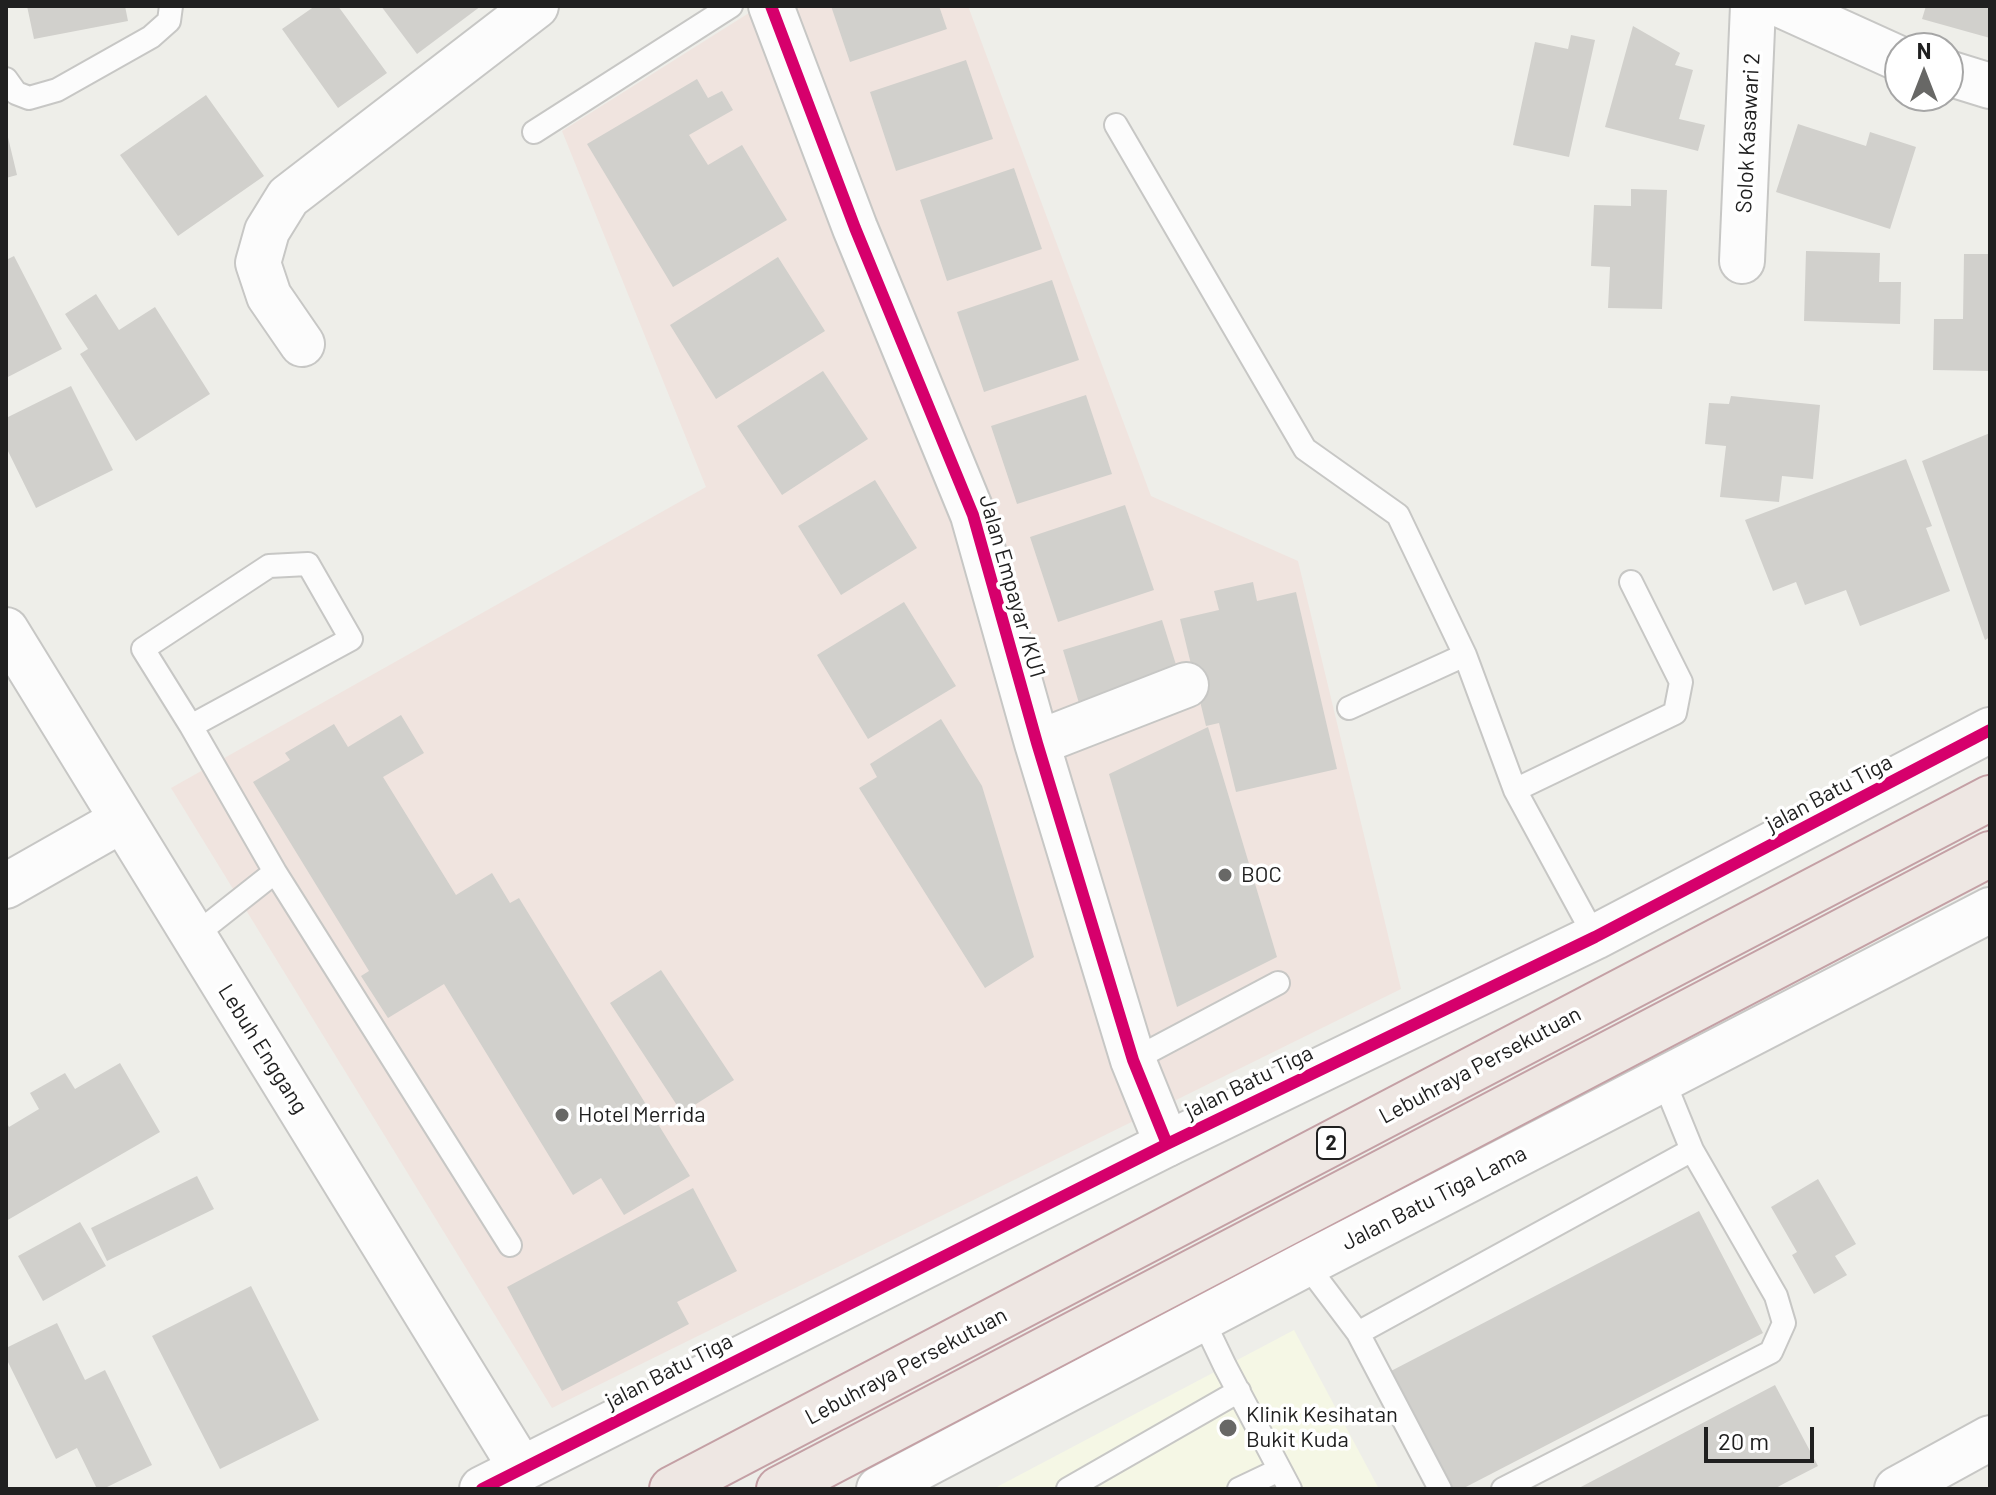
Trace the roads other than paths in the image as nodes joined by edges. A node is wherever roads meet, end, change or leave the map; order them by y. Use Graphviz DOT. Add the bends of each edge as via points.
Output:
graph roads {
  1 [pos="171,6"];
  2 [pos="536,6"];
  3 [pos="731,6"];
  4 [pos="771,6"];
  5 [pos="1753,6"];
  6 [pos="1783,6"];
  7 [pos="1884,52"];
  8 [pos="1964,78"];
  9 [pos="6,79"];
  10 [pos="1990,86"];
  11 [pos="1116,125"];
  12 [pos="534,132"];
  13 [pos="1742,261"];
  14 [pos="302,344"];
  15 [pos="1631,582"];
  16 [pos="6,630"];
  17 [pos="1465,655"];
  18 [pos="1186,685"];
  19 [pos="1349,708"];
  20 [pos="191,726"];
  21 [pos="1990,730"];
  22 [pos="1037,743"];
  23 [pos="1515,790"];
  24 [pos="1990,798"];
  25 [pos="122,820"];
  26 [pos="1990,854"];
  27 [pos="275,872"];
  28 [pos="6,886"];
  29 [pos="1987,919"];
  30 [pos="194,936"];
  31 [pos="1595,937"];
  32 [pos="1278,983"];
  33 [pos="1133,1060"];
  34 [pos="1663,1079"];
  35 [pos="1167,1144"];
  36 [pos="1692,1150"];
  37 [pos="510,1245"];
  38 [pos="1306,1264"];
  39 [pos="1202,1318"];
  40 [pos="1358,1333"];
  41 [pos="1239,1391"];
  42 [pos="1990,1438"];
  43 [pos="521,1468"];
  44 [pos="1284,1479"];
  45 [pos="482,1489"];
  46 [pos="672,1489"];
  47 [pos="779,1489"];
  48 [pos="879,1489"];
  49 [pos="1068,1489"];
  50 [pos="1239,1489"];
  51 [pos="1440,1489"];
  52 [pos="1503,1489"];
  53 [pos="1897,1489"];
  1 -- 9 [label="lane" via="169,21 151,37 57,90 29,98 16,93"];
  2 -- 14 [label="street" via="288,197 267,231 258,263 269,296"];
  3 -- 12 [label="lane"];
  4 -- 22 [label="street, Jalan Empayar /KU1" via="973,515"];
  5 -- 13 [label="street, Solok Kasawari 2"];
  6 -- 7 [label="street"];
  8 -- 10 [label="street"];
  11 -- 17 [label="lane" via="1305,449 1398,515"];
  15 -- 23 [label="lane" via="1681,682 1675,713"];
  16 -- 25 [label="street, Lebuh Enggang"];
  17 -- 19 [label="lane"];
  17 -- 23 [label="lane"];
  18 -- 22 [label="street"];
  20 -- 20 [label="lane" via="351,639 308,564 269,566 143,649"];
  20 -- 27 [label="lane"];
  21 -- 31 [label="street, jalan Batu Tiga"];
  22 -- 33 [label="street, Jalan Empayar /KU1"];
  23 -- 31 [label="lane"];
  24 -- 46 [label="highway, Lebuhraya Persekutuan / 2"];
  25 -- 28 [label="street"];
  25 -- 30 [label="street, Lebuh Enggang"];
  26 -- 47 [label="highway, 2"];
  27 -- 30 [label="lane"];
  27 -- 37 [label="lane"];
  29 -- 34 [label="street, Jalan Batu Tiga Lama"];
  30 -- 43 [label="street, Lebuh Enggang"];
  31 -- 35 [label="street, jalan Batu Tiga"];
  32 -- 33 [label="lane"];
  33 -- 35 [label="street, Jalan Empayar /KU1"];
  34 -- 36 [label="lane"];
  34 -- 38 [label="street, Jalan Batu Tiga Lama"];
  35 -- 43 [label="street, jalan Batu Tiga"];
  36 -- 40 [label="lane"];
  36 -- 52 [label="lane" via="1776,1296 1784,1323 1771,1352"];
  38 -- 39 [label="street, Jalan Batu Tiga Lama"];
  38 -- 40 [label="lane"];
  39 -- 41 [label="lane"];
  39 -- 48 [label="street, Jalan Batu Tiga Lama"];
  40 -- 51 [label="lane"];
  41 -- 44 [label="lane"];
  41 -- 49 [label="lane"];
  42 -- 53 [label="street"];
  43 -- 45 [label="street, jalan Batu Tiga"];
  44 -- 50 [label="lane"];
}
